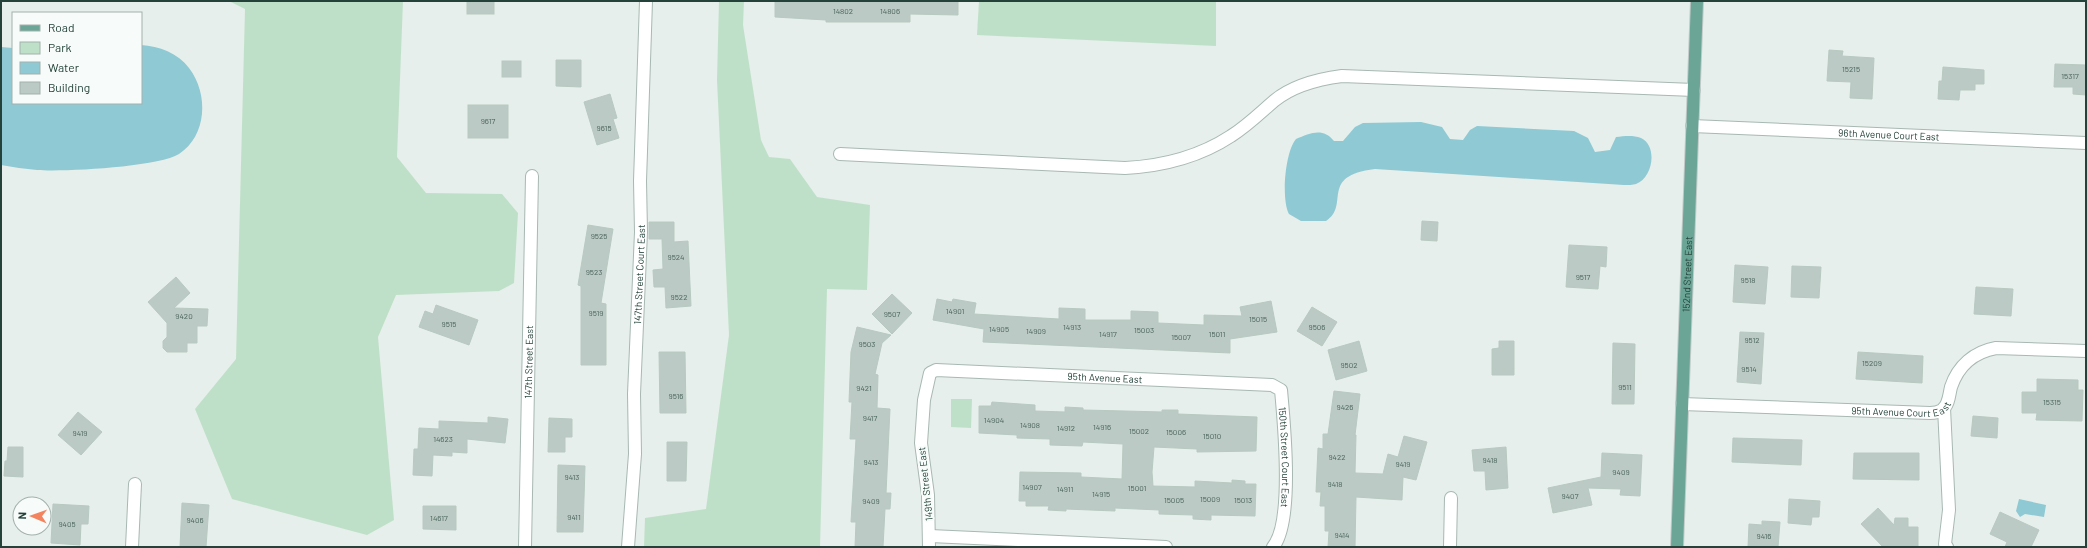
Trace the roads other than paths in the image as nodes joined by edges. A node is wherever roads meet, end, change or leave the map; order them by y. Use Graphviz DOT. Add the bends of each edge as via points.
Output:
graph roads {
  1 [pos="646,1"];
  2 [pos="1697,1"];
  3 [pos="1694,90"];
  4 [pos="1692,126"];
  5 [pos="2086,143"];
  6 [pos="840,154"];
  7 [pos="532,176"];
  8 [pos="2086,351"];
  9 [pos="930,373"];
  10 [pos="1281,390"];
  11 [pos="1682,404"];
  12 [pos="1944,408"];
  13 [pos="135,484"];
  14 [pos="1451,498"];
  15 [pos="929,541"];
  16 [pos="132,547"];
  17 [pos="525,547"];
  18 [pos="628,547"];
  19 [pos="1166,547"];
  20 [pos="1274,547"];
  21 [pos="1450,547"];
  22 [pos="1677,547"];
  23 [pos="1947,547"];
  1 -- 18 [label="street, 147th Street Court East" via="634,394 635,454"];
  2 -- 3 [label="main road, 152nd Street East"];
  3 -- 4 [label="main road, 152nd Street East"];
  3 -- 6 [label="street" via="1342,76 1317,81 1288,92 1274,100 1261,114 1232,136 1199,153 1144,167"];
  4 -- 5 [label="street, 96th Avenue Court East"];
  4 -- 11 [label="main road, 152nd Street East"];
  7 -- 17 [label="street, 147th Street East"];
  8 -- 12 [label="street, 95th Avenue Court East" via="1996,348 1984,350 1958,372"];
  9 -- 10 [label="street, 95th Avenue East" via="936,370 960,370 1253,383 1272,385"];
  9 -- 15 [label="street, 149th Street East" via="924,400 921,442 928,496"];
  10 -- 20 [label="street, 150th Street Court East" via="1287,455 1281,527 1279,540"];
  11 -- 12 [label="street, 95th Avenue Court East" via="1930,414"];
  11 -- 22 [label="main road, 152nd Street East"];
  12 -- 23 [label="street" via="1949,510 1945,544"];
  13 -- 16 [label="street"];
  14 -- 21 [label="street"];
  15 -- 19 [label="street"];
}
